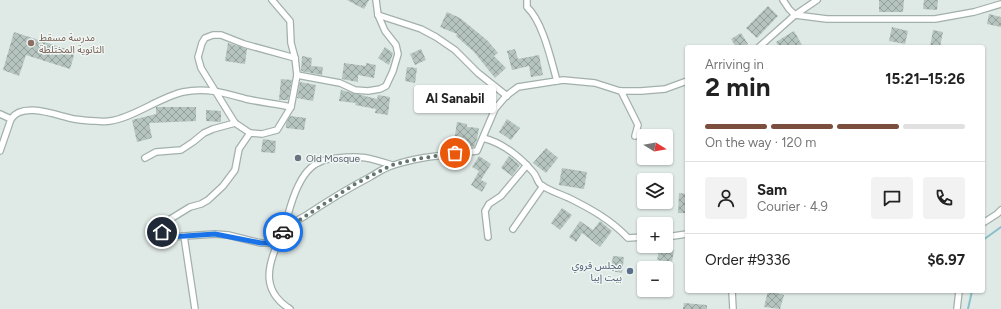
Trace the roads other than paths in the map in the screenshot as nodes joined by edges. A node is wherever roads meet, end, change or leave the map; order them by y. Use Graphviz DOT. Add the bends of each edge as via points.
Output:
graph roads {
  1 [pos="272,0"];
  2 [pos="376,0"];
  3 [pos="527,0"];
  4 [pos="783,0"];
  5 [pos="817,0"];
  6 [pos="1001,4"];
  7 [pos="378,15"];
  8 [pos="795,15"];
  9 [pos="761,45"];
  10 [pos="295,58"];
  11 [pos="297,75"];
  12 [pos="558,81"];
  13 [pos="685,82"];
  14 [pos="215,90"];
  15 [pos="621,91"];
  16 [pos="506,96"];
  17 [pos="291,107"];
  18 [pos="0,114"];
  19 [pos="11,119"];
  20 [pos="235,123"];
  21 [pos="250,133"];
  22 [pos="635,136"];
  23 [pos="483,138"];
  24 [pos="0,150"];
  25 [pos="145,158"];
  26 [pos="392,165"];
  27 [pos="527,165"];
  28 [pos="543,186"];
  29 [pos="1001,210"];
  30 [pos="985,222"];
  31 [pos="513,229"];
  32 [pos="284,230"];
  33 [pos="685,234"];
  34 [pos="184,236"];
  35 [pos="673,236"];
  36 [pos="488,237"];
  37 [pos="637,237"];
  38 [pos="278,243"];
  39 [pos="732,293"];
  40 [pos="959,293"];
  41 [pos="195,309"];
  42 [pos="290,309"];
  43 [pos="733,309"];
  44 [pos="957,309"];
  1 -- 10 [label="street" via="290,21 290,43"];
  2 -- 7 [label="street"];
  3 -- 12 [label="street" via="527,7 539,24"];
  4 -- 8 [label="street"];
  5 -- 8 [label="street"];
  6 -- 8 [label="street" via="935,19 827,19"];
  7 -- 11 [label="street" via="385,31 396,45 398,54 386,86 368,91 355,90 340,83"];
  7 -- 16 [label="street" via="422,29 436,37 455,50 478,74"];
  8 -- 9 [label="street"];
  10 -- 11 [label="street"];
  10 -- 14 [label="street" via="213,34 205,38 198,57 201,68"];
  11 -- 17 [label="street"];
  12 -- 15 [label="street" via="595,83"];
  12 -- 16 [label="street" via="518,87"];
  13 -- 15 [label="street" via="665,90"];
  14 -- 17 [label="street"];
  14 -- 19 [label="street" via="183,92 111,121 73,119 34,110 23,112"];
  14 -- 20 [label="street"];
  15 -- 22 [label="street" via="638,125"];
  16 -- 23 [label="street" via="495,109"];
  17 -- 21 [label="street" via="277,130 262,134"];
  18 -- 19 [label="street"];
  19 -- 24 [label="street"];
  20 -- 21 [label="street"];
  20 -- 25 [label="street" via="204,133 181,150 156,152"];
  21 -- 34 [label="street" via="239,149 235,170 223,186 208,200 190,207 159,226 162,232 170,237"];
  23 -- 26 [label="street" via="477,151 445,154"];
  23 -- 27 [label="street" via="502,146"];
  26 -- 32 [label="street" via="355,184"];
  26 -- 32 [label="street" via="363,156 319,162 309,170 297,187"];
  27 -- 28 [label="street"];
  27 -- 36 [label="street" via="501,196 484,211"];
  28 -- 31 [label="street"];
  28 -- 37 [label="street" via="610,221 628,238"];
  29 -- 30 [label="street"];
  32 -- 38 [label="street"];
  33 -- 35 [label="street"];
  34 -- 38 [label="street" via="215,234 261,243"];
  34 -- 41 [label="street"];
  38 -- 42 [label="street" via="269,265 269,279 278,300"];
  39 -- 43 [label="street"];
  40 -- 44 [label="street"];
}
